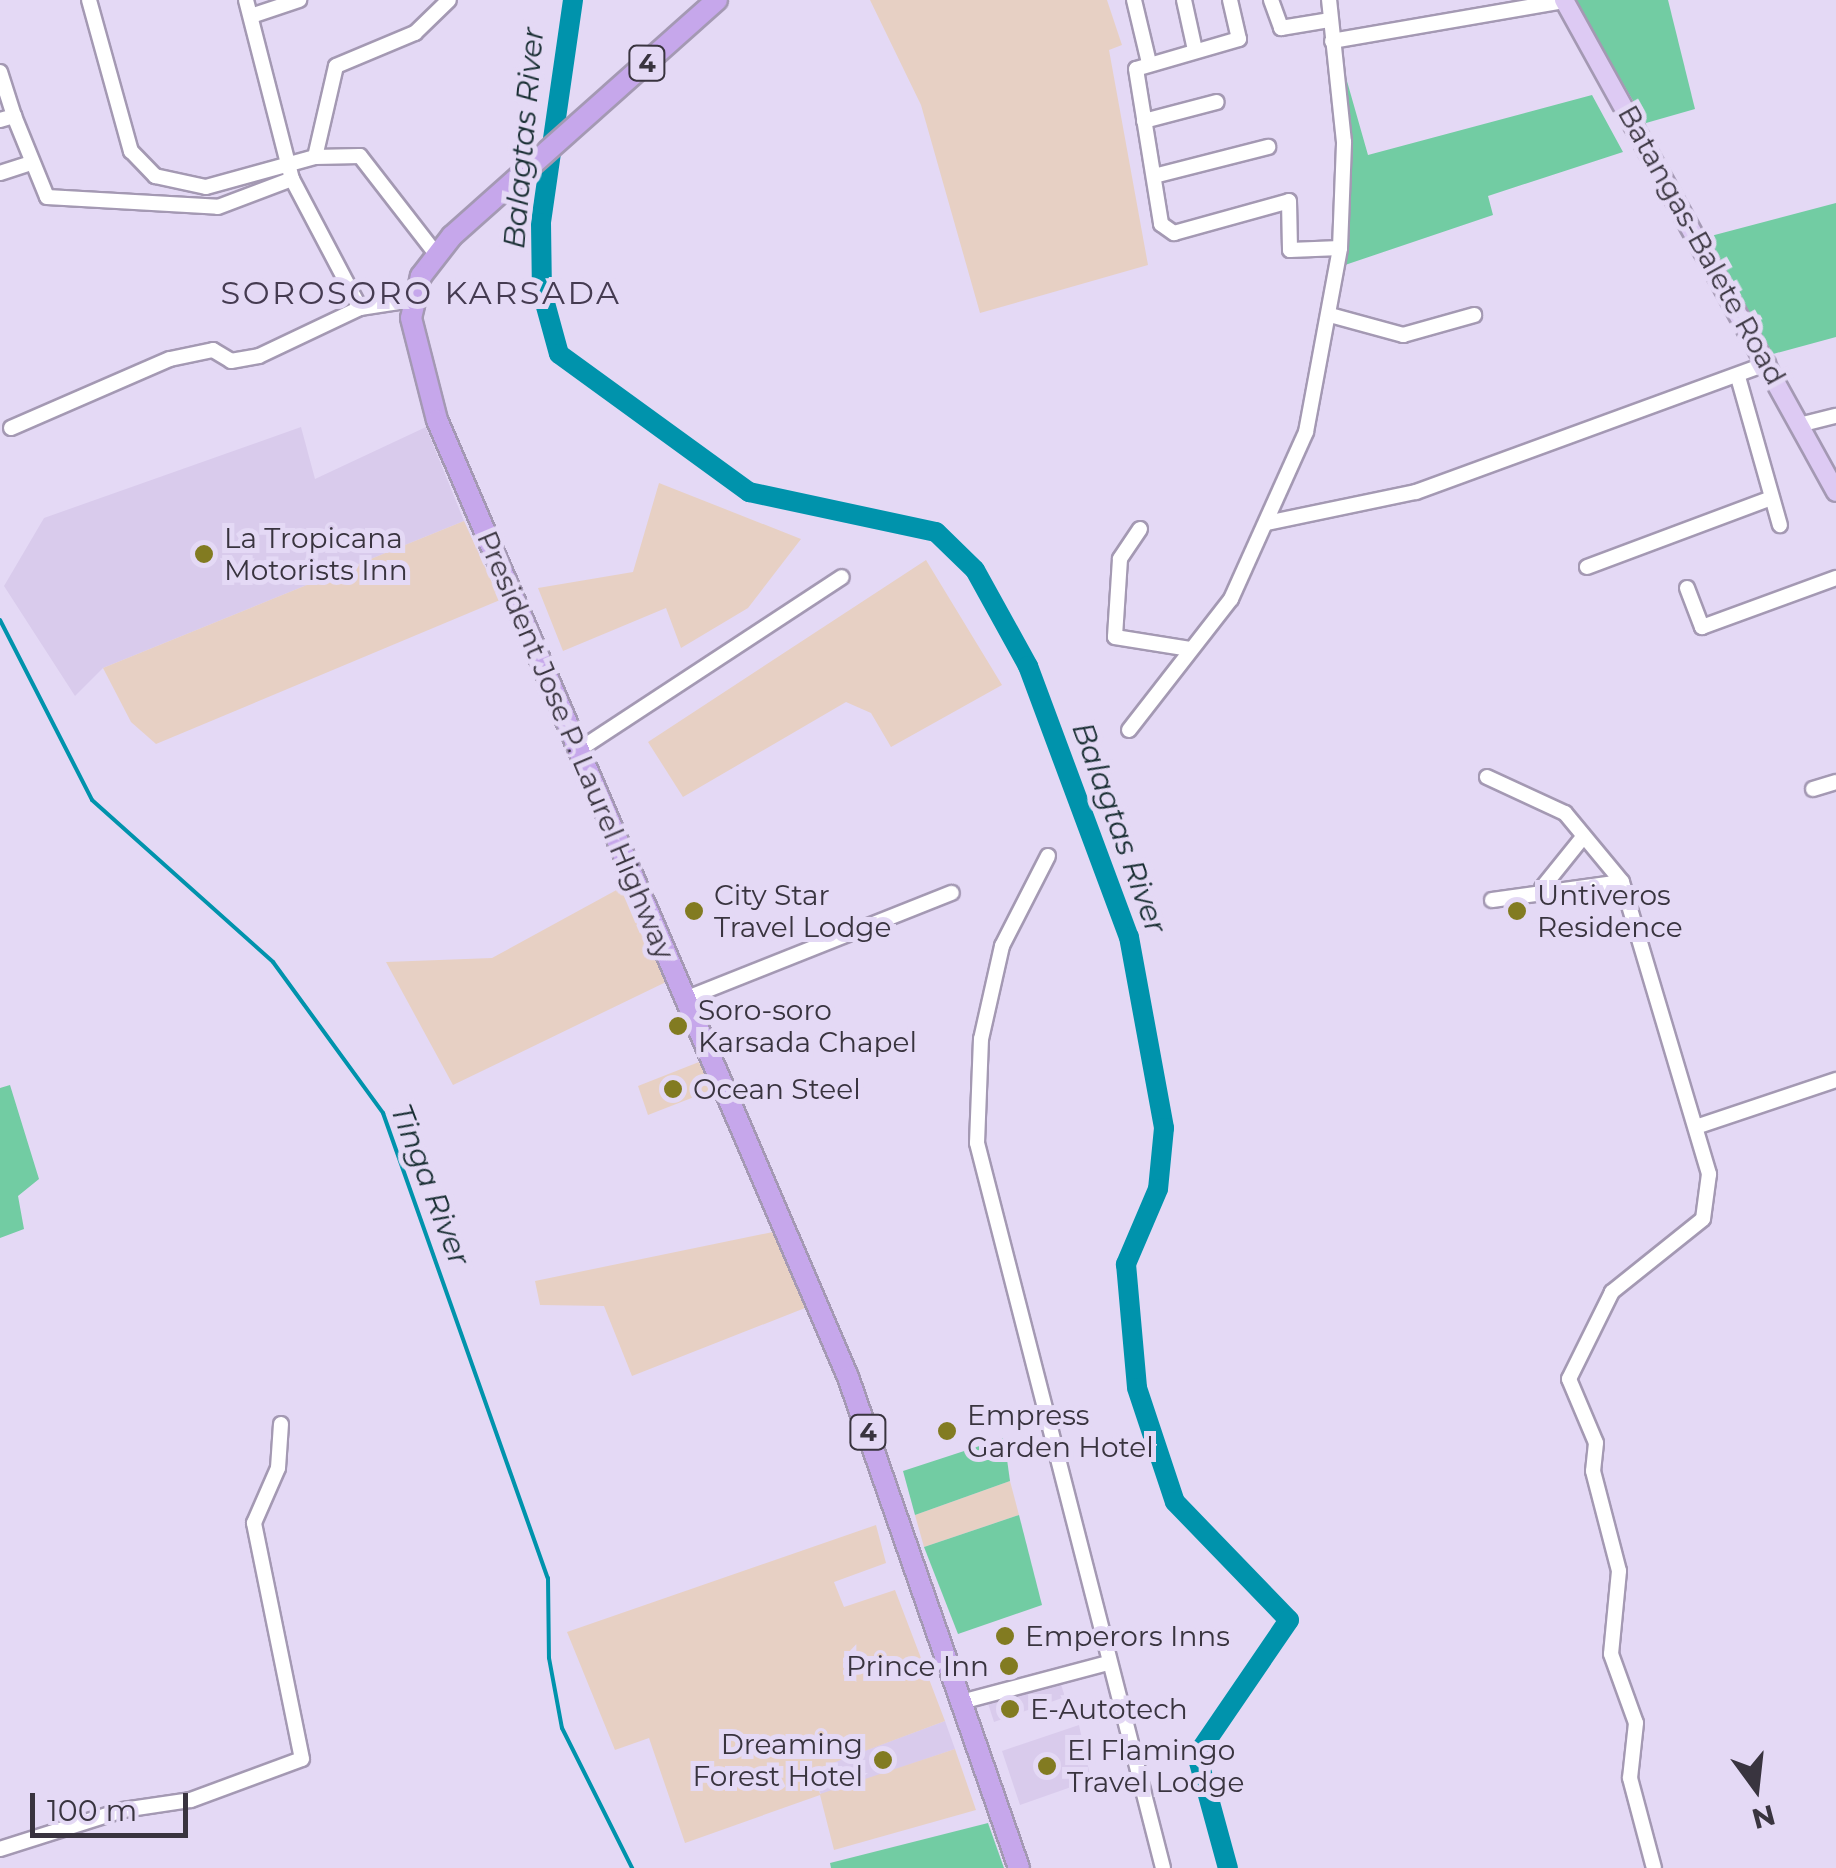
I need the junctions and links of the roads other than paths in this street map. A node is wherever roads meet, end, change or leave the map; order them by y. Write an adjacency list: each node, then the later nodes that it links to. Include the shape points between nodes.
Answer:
1 (89, 0): 24 (street, via 131,151 155,176 206,188)
2 (299, 0): 11 (street)
3 (449, 0): 21 (street, via 415,32 336,66)
4 (717, 0): 27 (highway, 4)
5 (1134, 0): 15 (street)
6 (1184, 0): 14 (street)
7 (1230, 0): 14 (street, via 1239,39)
8 (1272, 0): 12 (street, via 1281,28)
9 (1329, 0): 12 (street)
10 (1564, 1): 13 (street); 32 (main road, Batangas-Balete Road)
11 (250, 5): 24 (street)
12 (1330, 20): 13 (street)
13 (1332, 41): 26 (street, via 1344,142)
14 (1195, 50): 15 (street)
15 (1149, 64): 19 (street, via 1136,69)
16 (0, 72): 18 (street)
17 (1217, 102): 19 (street)
18 (7, 118): 22 (street)
19 (1144, 121): 25 (street)
20 (1268, 147): 25 (street)
21 (315, 157): 24 (street); 27 (street, via 345,152 377,169)
22 (31, 163): 23 (street); 24 (street, via 48,196 166,206 218,207)
23 (0, 172)
24 (290, 172): 29 (street)
25 (1154, 176): 26 (street, via 1166,232 1283,200 1291,206 1290,250)
26 (1340, 248): 30 (street)
27 (436, 254): 28 (highway, 4)
28 (413, 300): 29 (street); 48 (highway, President Jose P. Laurel Highway / 4, via 437,420)
29 (360, 308): 36 (street, via 259,356 230,361 213,350 170,359)
30 (1330, 315): 31 (street, via 1403,334); 39 (street, via 1306,432)
31 (1474, 315)
32 (1768, 363): 33 (street); 35 (main road, Batangas-Balete Road)
33 (1738, 377): 38 (street); 39 (street, via 1416,492)
34 (1836, 416): 35 (street)
35 (1800, 425): 37 (main road, Batangas-Balete Road)
36 (10, 428)
37 (1836, 492)
38 (1772, 498): 40 (street); 42 (street)
39 (1267, 523): 46 (street, via 1231,599)
40 (1780, 525)
41 (1140, 530): 46 (street, via 1120,558 1114,637)
42 (1586, 567)
43 (842, 577): 48 (street)
44 (1836, 578): 45 (street, via 1702,627)
45 (1686, 588)
46 (1190, 649): 47 (street)
47 (1129, 730)
48 (580, 749): 58 (highway, President Jose P. Laurel Highway / 4)
49 (1488, 778): 52 (street, via 1566,813)
50 (1836, 782): 51 (street)
51 (1813, 790)
52 (1583, 837): 54 (street); 55 (street)
53 (1048, 856): 62 (street, via 1002,946 982,1039 978,1144)
54 (1622, 882): 55 (street); 60 (street)
55 (1542, 888): 57 (street)
56 (952, 893): 58 (street)
57 (1492, 900)
58 (685, 999): 63 (highway, President Jose P. Laurel Highway / 4, via 841,1360)
59 (1836, 1080): 60 (street)
60 (1699, 1126): 67 (street, via 1710,1192 1703,1218 1612,1292 1570,1380 1596,1443 1593,1471 1619,1570 1610,1654 1636,1723 1630,1778)
61 (281, 1424): 64 (street, via 278,1468 254,1523 302,1759 255,1781)
62 (1108, 1663): 63 (street); 66 (street)
63 (961, 1702): 65 (highway, President Jose P. Laurel Highway / 4)
64 (0, 1849)
65 (1019, 1868)
66 (1163, 1868)
67 (1654, 1868)

